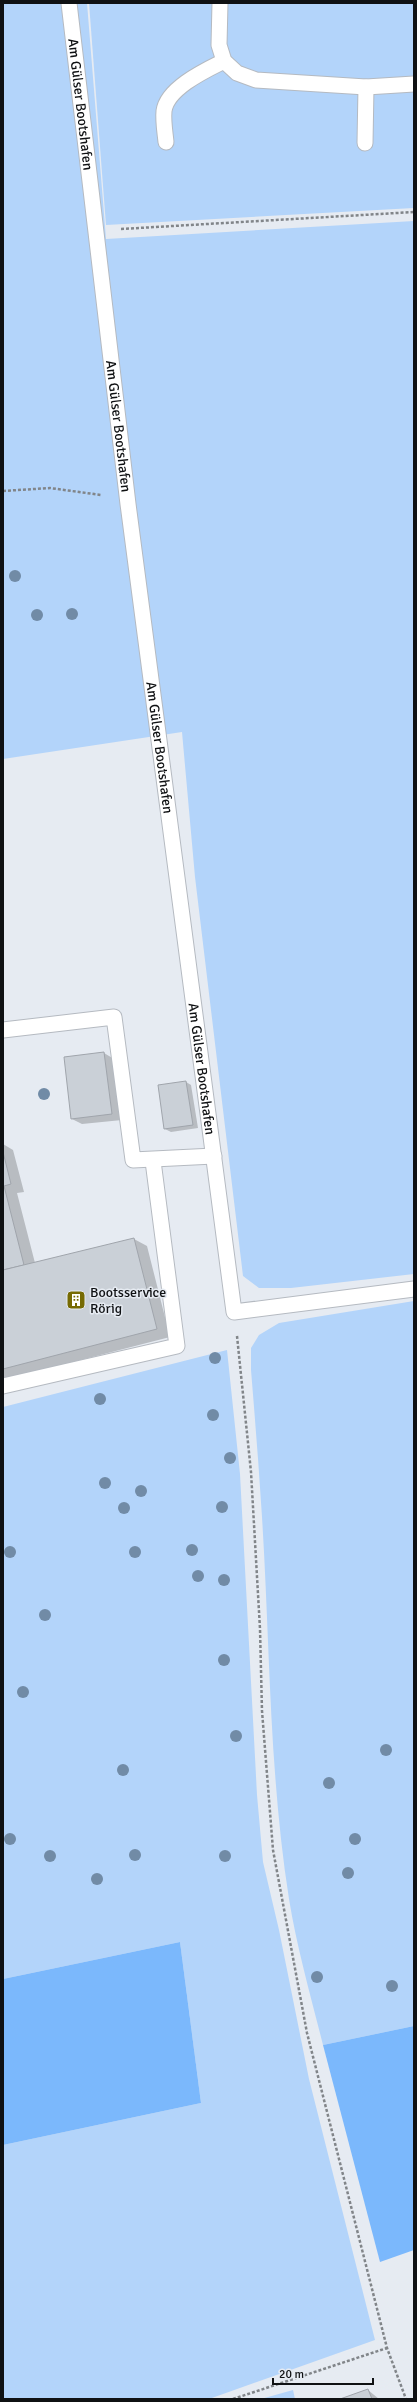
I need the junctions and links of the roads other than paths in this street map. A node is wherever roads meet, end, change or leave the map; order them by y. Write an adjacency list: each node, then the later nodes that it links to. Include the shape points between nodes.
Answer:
1 (69, 3): 9 (lane, Am Gülser Bootshafen, via 128,504)
2 (220, 3): 3 (lane, via 219,45)
3 (224, 61): 5 (lane, via 237,73 256,80); 6 (lane, via 193,76 172,96 164,110)
4 (414, 84): 5 (lane)
5 (366, 87): 7 (lane)
6 (166, 142)
7 (366, 143)
8 (3, 1030): 10 (lane, via 114,1017 133,1160)
9 (214, 1156): 10 (lane); 11 (lane, Am Gülser Bootshafen, via 234,1312)
10 (153, 1161): 12 (lane, via 177,1346)
11 (414, 1290)
12 (3, 1386)

